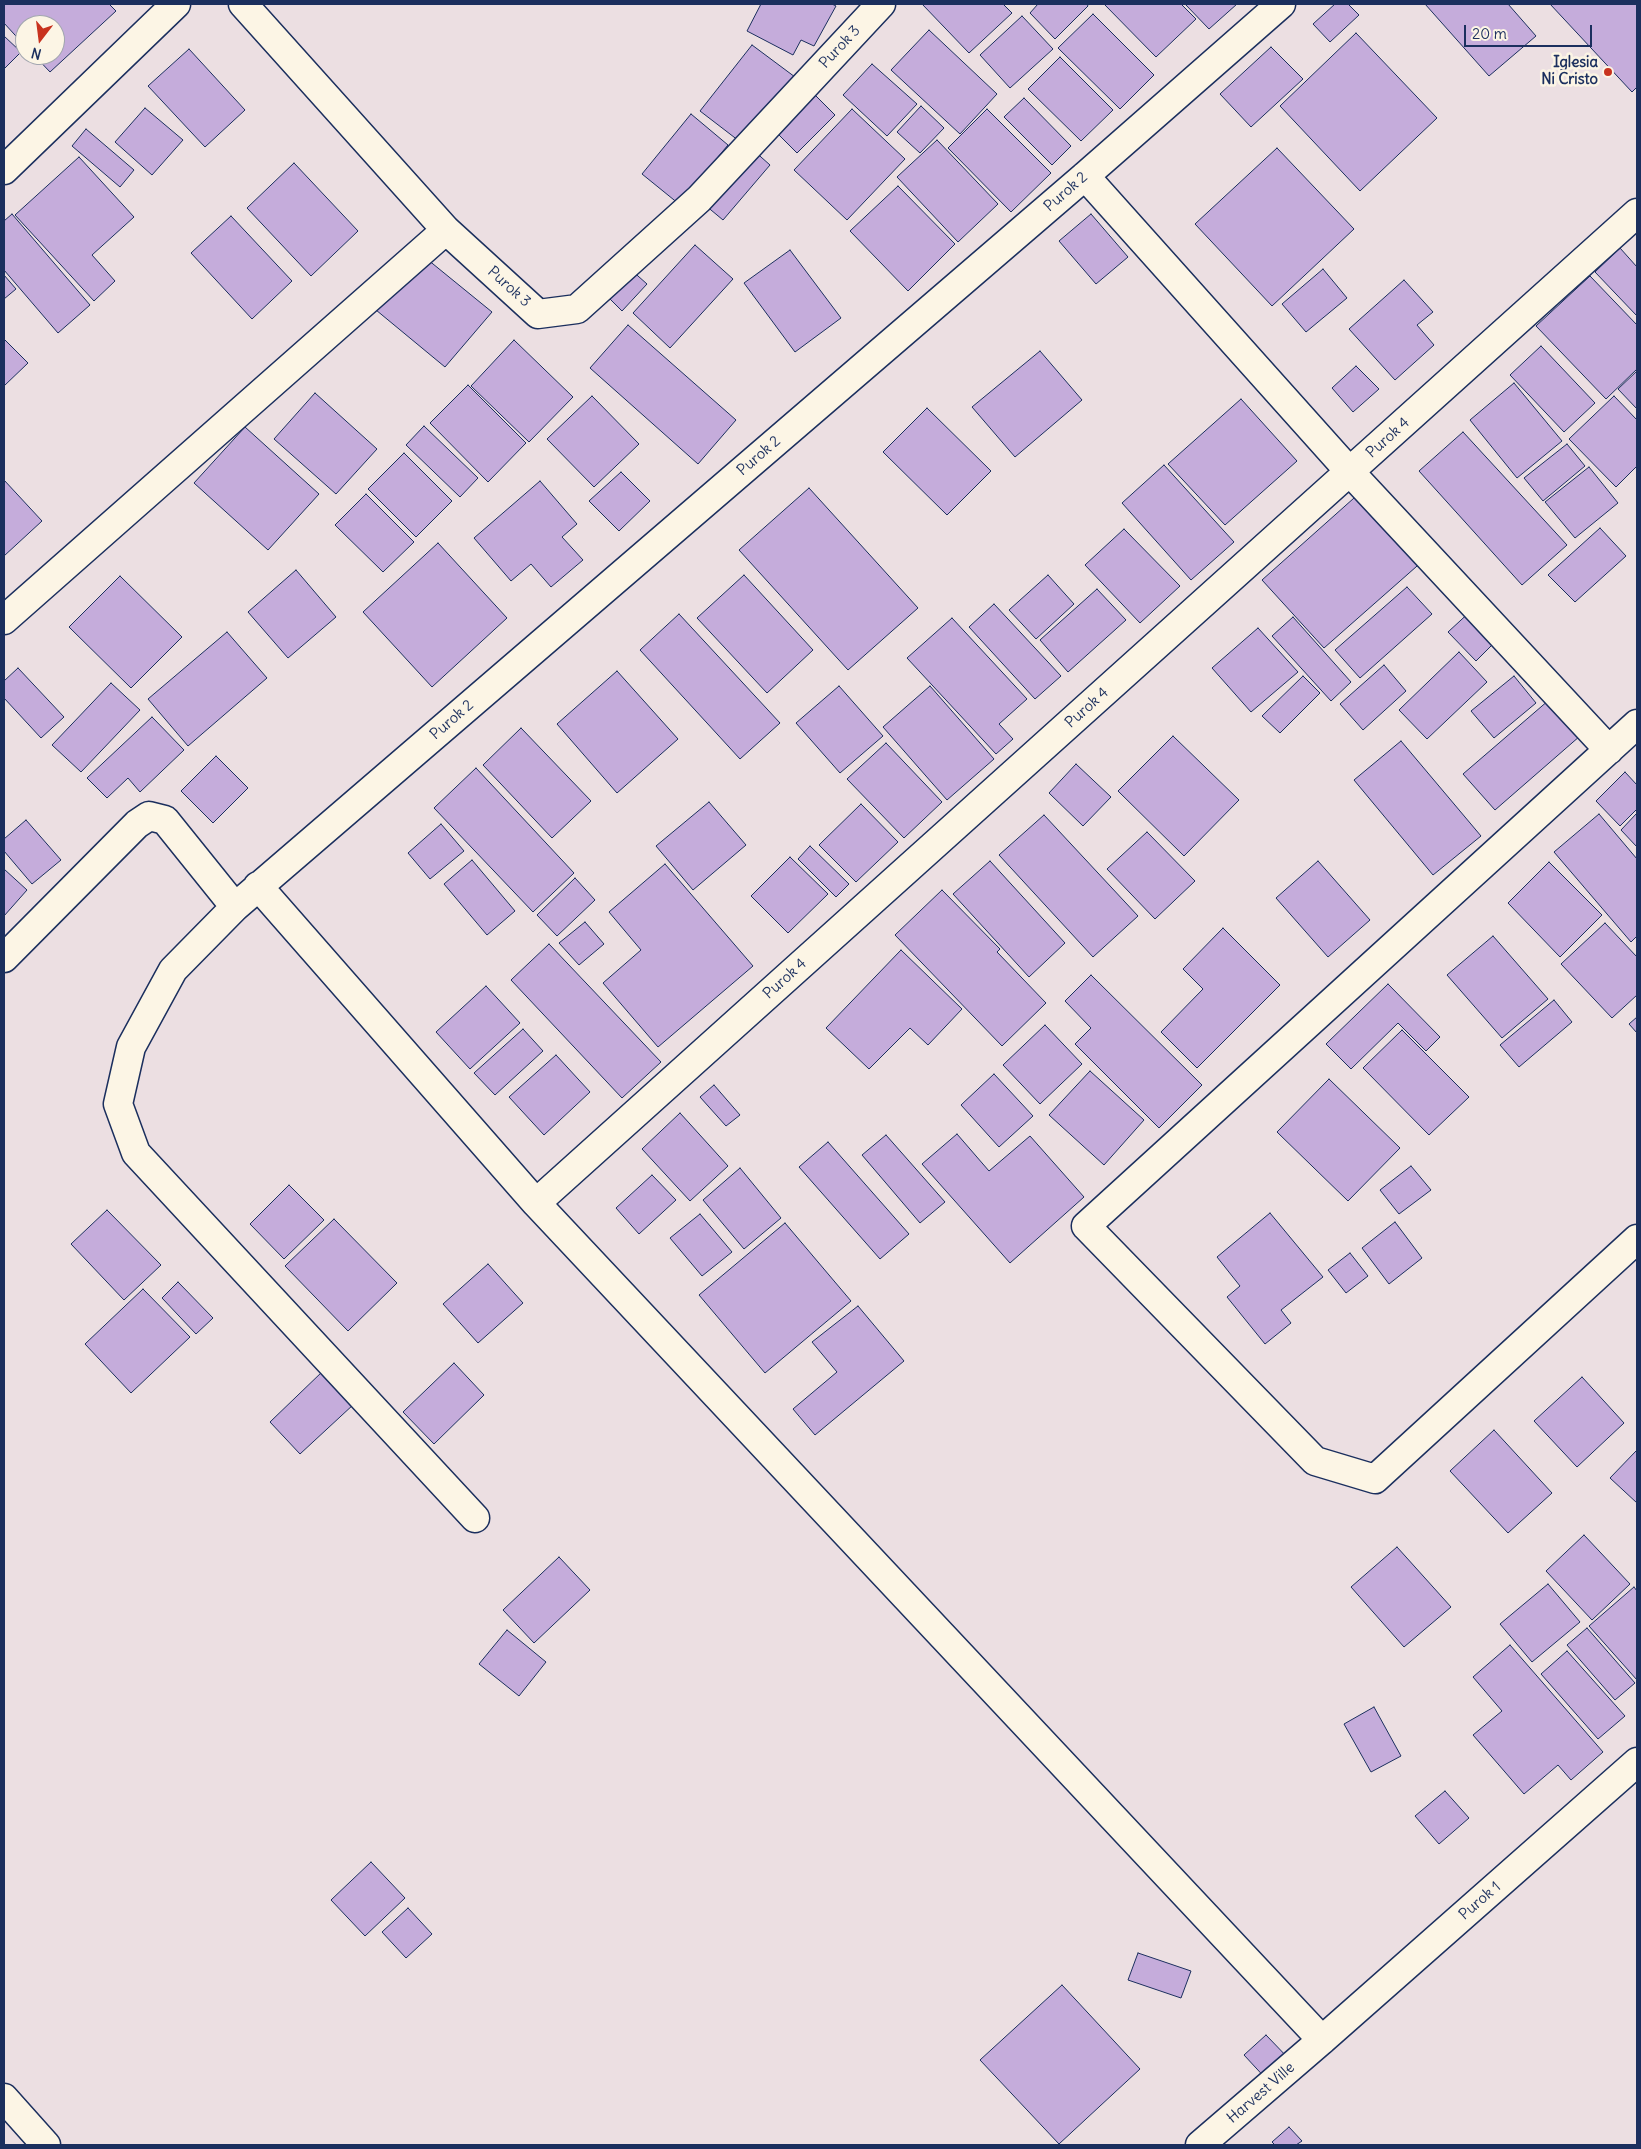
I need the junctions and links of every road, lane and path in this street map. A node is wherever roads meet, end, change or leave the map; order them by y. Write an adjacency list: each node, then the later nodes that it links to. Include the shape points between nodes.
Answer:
1 (176, 4): 5 (street)
2 (243, 4): 8 (street, Purok 3)
3 (881, 4): 8 (street, Purok 3, via 699,199 577,310 538,314)
4 (1281, 4): 6 (street, Purok 2)
5 (4, 170)
6 (1085, 176): 9 (street); 13 (street, Purok 2)
7 (1637, 213): 9 (street, Purok 4)
8 (446, 230): 10 (street)
9 (1350, 472): 12 (street); 16 (street, Purok 4)
10 (4, 620)
11 (1637, 724): 12 (street)
12 (1609, 750): 17 (street, via 1086,1226 1315,1461 1375,1479)
13 (258, 886): 14 (street, Purok 2); 16 (street)
14 (235, 907): 15 (street, via 165,820 149,816 137,824); 18 (street, Purok 2, via 172,970 130,1047 118,1104 136,1153)
15 (4, 958)
16 (536, 1203): 20 (street)
17 (1637, 1239)
18 (475, 1518)
19 (1637, 1762): 20 (street, Purok 1)
20 (1322, 2040): 23 (street, Harvest Ville)
21 (4, 2098): 22 (street)
22 (46, 2145)
23 (1200, 2145)

